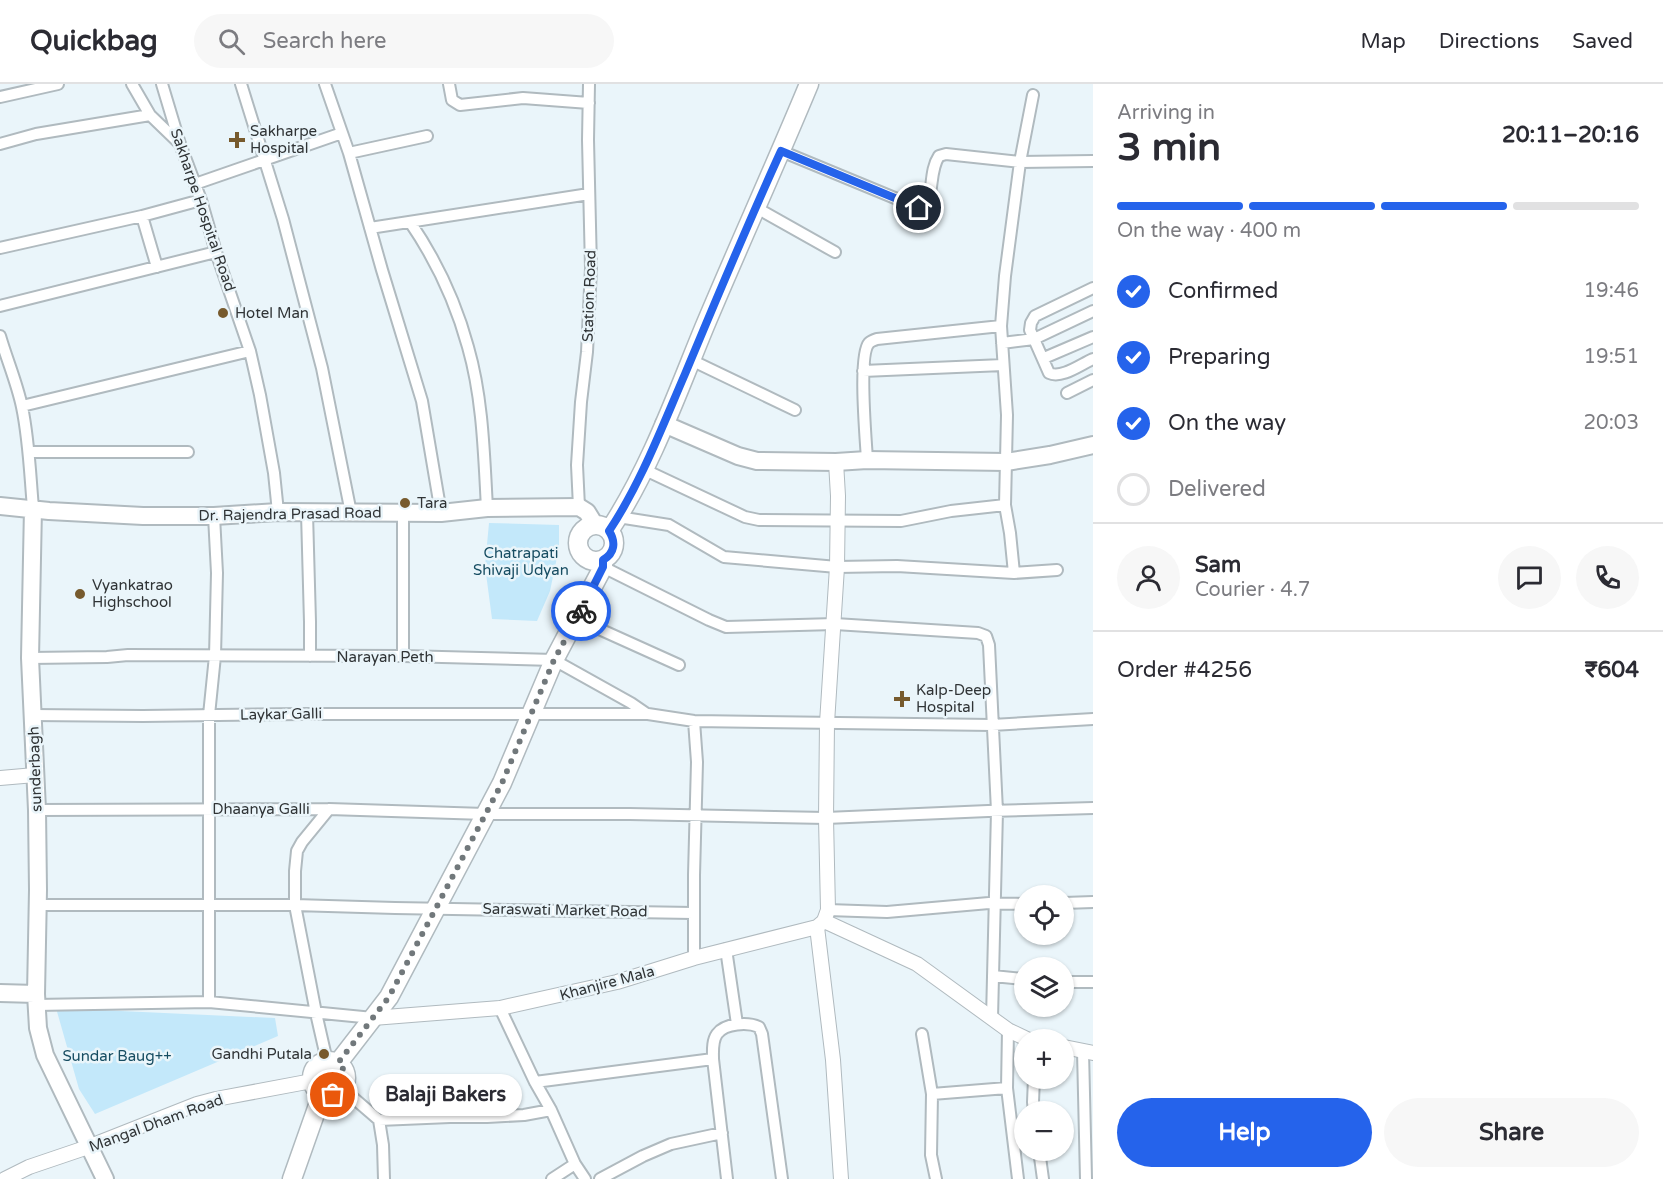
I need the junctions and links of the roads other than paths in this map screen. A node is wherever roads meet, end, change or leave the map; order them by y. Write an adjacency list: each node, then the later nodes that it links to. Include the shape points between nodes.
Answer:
1 (58, 84): 10 (street)
2 (132, 84): 12 (street)
3 (162, 84): 16 (street, Sakharpe Hospital Road)
4 (241, 84): 19 (street)
5 (325, 84): 13 (street)
6 (449, 84): 11 (street, via 452,100 460,105 523,98)
7 (590, 84): 11 (street, Station Road)
8 (809, 84): 17 (main road)
9 (1032, 95): 21 (street)
10 (0, 97)
11 (589, 103): 23 (street, Station Road)
12 (150, 115): 15 (street); 16 (street)
13 (342, 133): 18 (street); 19 (street)
14 (427, 136): 18 (street)
15 (0, 144)
16 (180, 144): 22 (street, Sakharpe Hospital Road)
17 (781, 151): 21 (street, via 919,208 926,207 929,200 939,156); 25 (main road)
18 (349, 153): 28 (street)
19 (266, 161): 22 (street); 67 (street, via 322,368)
20 (1093, 161): 21 (street)
21 (1020, 162): 36 (street)
22 (195, 184): 24 (street, Sakharpe Hospital Road)
23 (589, 194): 27 (street); 61 (street, Station Road, via 591,268 577,465)
24 (201, 200): 26 (street); 30 (street, Sakharpe Hospital Road)
25 (755, 207): 31 (street); 44 (main road)
26 (142, 216): 29 (street); 32 (street)
27 (410, 222): 28 (street); 63 (street, via 445,282 468,347 479,402)
28 (370, 228): 68 (street, via 422,401)
29 (0, 248)
30 (216, 252): 32 (street); 41 (street, Sakharpe Hospital Road)
31 (835, 252)
32 (156, 267): 34 (street)
33 (1093, 288): 39 (street, via 1035,316 1030,330)
34 (0, 306)
35 (1093, 311): 39 (street)
36 (1001, 326): 40 (street); 46 (street, via 877,339 869,344 864,355)
37 (0, 336): 49 (street)
38 (1093, 337): 42 (street)
39 (1034, 339): 40 (street); 42 (street)
40 (1002, 343): 45 (street)
41 (250, 351): 49 (street); 64 (street, Sakharpe Hospital Road)
42 (1044, 358): 43 (street, via 1049,373 1054,375)
43 (1093, 359)
44 (691, 360): 50 (street); 51 (main road)
45 (1003, 365): 46 (street); 57 (street)
46 (864, 371): 55 (street)
47 (1093, 380): 48 (street)
48 (1067, 393)
49 (22, 406): 53 (street)
50 (795, 410)
51 (664, 424): 56 (main road, via 757,461); 58 (main road)
52 (1093, 446): 57 (main road)
53 (29, 452): 54 (street); 62 (street)
54 (188, 452)
55 (867, 460): 56 (main road); 57 (main road)
56 (836, 462): 70 (street)
57 (1006, 462): 59 (street)
58 (643, 469): 70 (street, via 745,517); 71 (main road)
59 (1005, 505): 70 (street, via 901,521); 75 (street)
60 (0, 506): 62 (main road, Dr. Rajendra Prasad Road)
61 (579, 507): 63 (main road, Dr. Rajendra Prasad Road); 71 (main road)
62 (33, 508): 69 (main road, Dr. Rajendra Prasad Road, via 143,516); 81 (main road, sunderbagh)
63 (487, 508): 68 (main road, Dr. Rajendra Prasad Road)
64 (278, 512): 66 (main road, Dr. Rajendra Prasad Road); 69 (main road, Dr. Rajendra Prasad Road)
65 (403, 512): 67 (main road, Dr. Rajendra Prasad Road); 68 (main road, Dr. Rajendra Prasad Road); 80 (street)
66 (307, 513): 67 (main road, Dr. Rajendra Prasad Road); 79 (street)
67 (351, 513)
68 (441, 513)
69 (214, 516): 78 (street)
70 (838, 520): 73 (street)
71 (607, 524): 72 (main road, via 614,545); 72 (main road, via 590,526 579,537 580,552); 73 (street, via 669,525 724,557)
72 (602, 567): 76 (main road); 77 (street, via 726,627)
73 (837, 567): 75 (street, via 897,566); 77 (street)
74 (1057, 570): 75 (street)
75 (1014, 573)
76 (577, 619): 82 (main road); 83 (street)
77 (835, 624): 90 (street); 91 (street, via 986,636)
78 (215, 656): 79 (street, Narayan Peth); 81 (street, Narayan Peth); 86 (street)
79 (310, 656): 80 (street, Narayan Peth)
80 (403, 656): 82 (street, Narayan Peth)
81 (30, 658): 85 (main road, sunderbagh)
82 (554, 660): 84 (street); 87 (main road)
83 (678, 664)
84 (648, 714): 87 (street, Laykar Galli); 89 (street)
85 (32, 715): 86 (street, Laykar Galli); 92 (main road, sunderbagh)
86 (209, 715): 87 (street, Laykar Galli); 95 (street)
87 (530, 715): 99 (main road)
88 (1093, 719): 91 (street)
89 (694, 721): 90 (street); 100 (street)
90 (827, 723): 91 (street); 101 (street)
91 (993, 726): 98 (street)
92 (35, 775): 93 (street); 97 (main road, sunderbagh)
93 (0, 778)
94 (1093, 808): 98 (street, Dhaanya Galli)
95 (210, 809): 96 (street, Dhaanya Galli); 97 (street, Dhaanya Galli); 105 (street)
96 (329, 809): 99 (street, Dhaanya Galli); 108 (street, via 297,851)
97 (36, 810): 107 (main road, sunderbagh)
98 (997, 811): 101 (street, Dhaanya Galli); 103 (street)
99 (485, 814): 100 (street, Dhaanya Galli); 109 (main road)
100 (695, 815): 101 (street, Dhaanya Galli); 110 (street)
101 (826, 818): 111 (street)
102 (1093, 902): 104 (street)
103 (995, 903): 106 (street); 111 (street); 114 (street)
104 (1074, 903)
105 (209, 904): 107 (street, Saraswati Market Road); 108 (street, Saraswati Market Road); 120 (street)
106 (1014, 904)
107 (38, 905): 119 (main road, sunderbagh)
108 (295, 905): 109 (street, Saraswati Market Road); 122 (street)
109 (436, 908): 110 (street, Saraswati Market Road); 123 (main road, via 389,997)
110 (693, 912): 113 (street)
111 (823, 919): 112 (street, Khanjire Mala); 124 (street, via 917,964); 152 (street)
112 (726, 950): 113 (street, Khanjire Mala); 125 (street)
113 (694, 958): 121 (street, Khanjire Mala, via 617,982)
114 (993, 976): 115 (street); 124 (street)
115 (1014, 978)
116 (1074, 982): 117 (street)
117 (1093, 982)
118 (0, 993): 119 (main road)
119 (36, 999): 120 (street); 140 (main road, sunderbagh, via 45,1055)
120 (209, 1002): 122 (street)
121 (500, 1008): 123 (street, Khanjire Mala); 132 (street)
122 (316, 1013): 123 (street); 131 (street)
123 (373, 1018): 131 (main road)
124 (992, 1018): 126 (street)
125 (737, 1024): 130 (street, via 716,1035); 151 (street, via 753,1024 762,1034)
126 (1008, 1030): 127 (street); 134 (street)
127 (1014, 1033)
128 (922, 1034): 136 (street)
129 (1088, 1052): 156 (street)
130 (713, 1059): 132 (street); 139 (street)
131 (333, 1062): 133 (main road, via 322,1062 313,1070); 135 (main road, via 345,1072)
132 (535, 1082): 137 (street)
133 (317, 1088): 135 (main road, via 333,1095); 140 (street, Mangal Dham Road, via 216,1099); 145 (main road)
134 (1007, 1088): 136 (street); 154 (street)
135 (343, 1089): 138 (street)
136 (932, 1094): 153 (street, via 931,1155)
137 (551, 1110): 138 (street, via 524,1115); 142 (street)
138 (379, 1120): 146 (street)
139 (722, 1133): 149 (street, via 671,1144); 150 (street)
140 (88, 1147): 143 (street, Mangal Dham Road); 144 (main road, sunderbagh)
141 (1041, 1161): 155 (street)
142 (575, 1164): 147 (street); 148 (street)
143 (5, 1179)
144 (105, 1179)
145 (292, 1179)
146 (384, 1179)
147 (552, 1179)
148 (585, 1179)
149 (600, 1179)
150 (728, 1179)
151 (782, 1179)
152 (841, 1179)
153 (936, 1179)
154 (1018, 1179)
155 (1043, 1179)
156 (1086, 1179)

